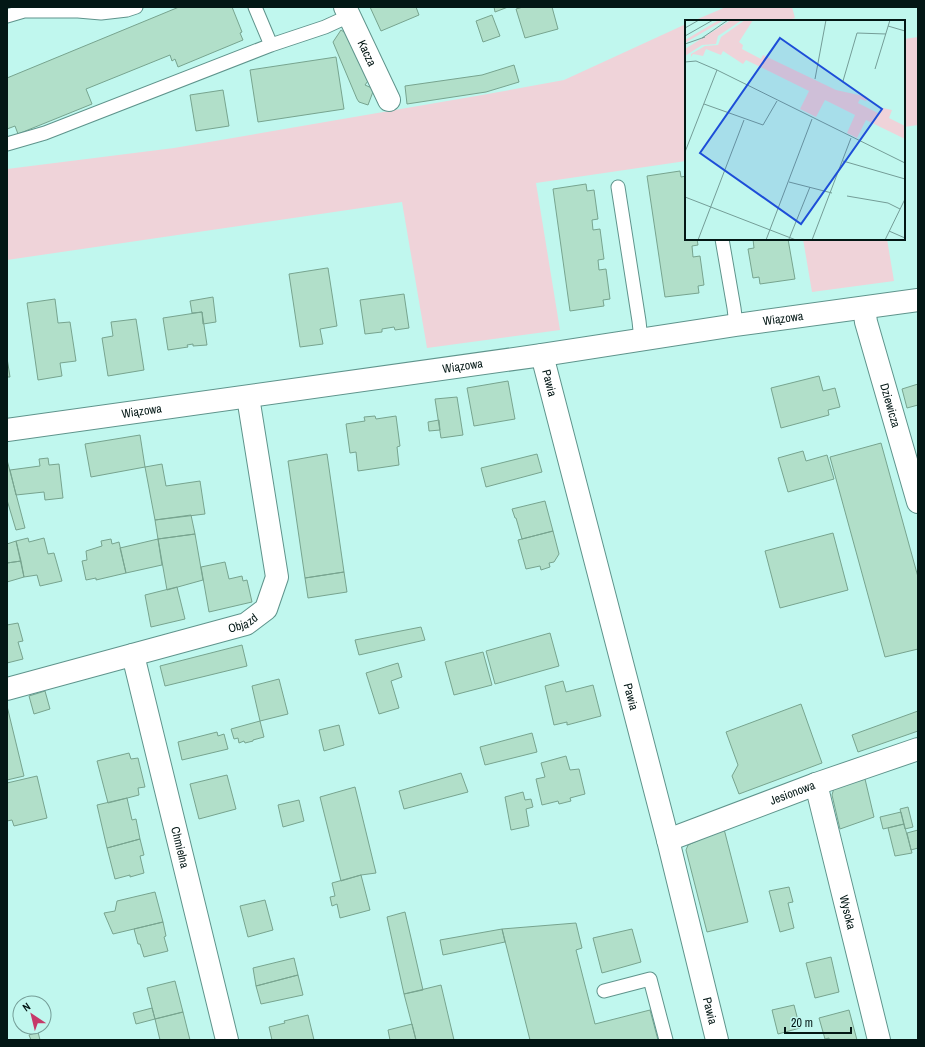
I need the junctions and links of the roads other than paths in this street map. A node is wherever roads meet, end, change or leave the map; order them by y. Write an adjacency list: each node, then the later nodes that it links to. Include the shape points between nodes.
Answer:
1 (136, 7): 4 (lane, via 101,13 24,11)
2 (254, 7): 5 (lane)
3 (347, 12): 5 (lane, via 325,27); 6 (street, Kacza)
4 (7, 16)
5 (271, 46): 7 (lane, via 45,133)
6 (389, 100)
7 (7, 144)
8 (618, 187): 13 (lane)
9 (722, 240): 12 (lane)
10 (918, 300): 11 (street, Wiązowa)
11 (864, 308): 12 (street, Wiązowa); 17 (street, Dziewicza, via 866,322)
12 (736, 325): 13 (street, Wiązowa)
13 (641, 340): 14 (street, Wiązowa)
14 (542, 355): 15 (street, Wiązowa); 23 (street, Pawia)
15 (248, 397): 16 (street, Wiązowa); 19 (street, Objazd, via 277,577 266,609 246,624)
16 (7, 430)
17 (914, 476): 18 (street, Dziewicza)
18 (918, 502)
19 (132, 655): 20 (street, Objazd); 25 (street, Chmielna)
20 (7, 689)
21 (918, 749): 22 (street, Jesionowa)
22 (816, 784): 23 (street, Jesionowa); 28 (street, Wysoka)
23 (668, 840): 27 (street, Pawia)
24 (604, 991): 26 (lane, via 650,979)
25 (227, 1040)
26 (666, 1040)
27 (717, 1040)
28 (878, 1040)

